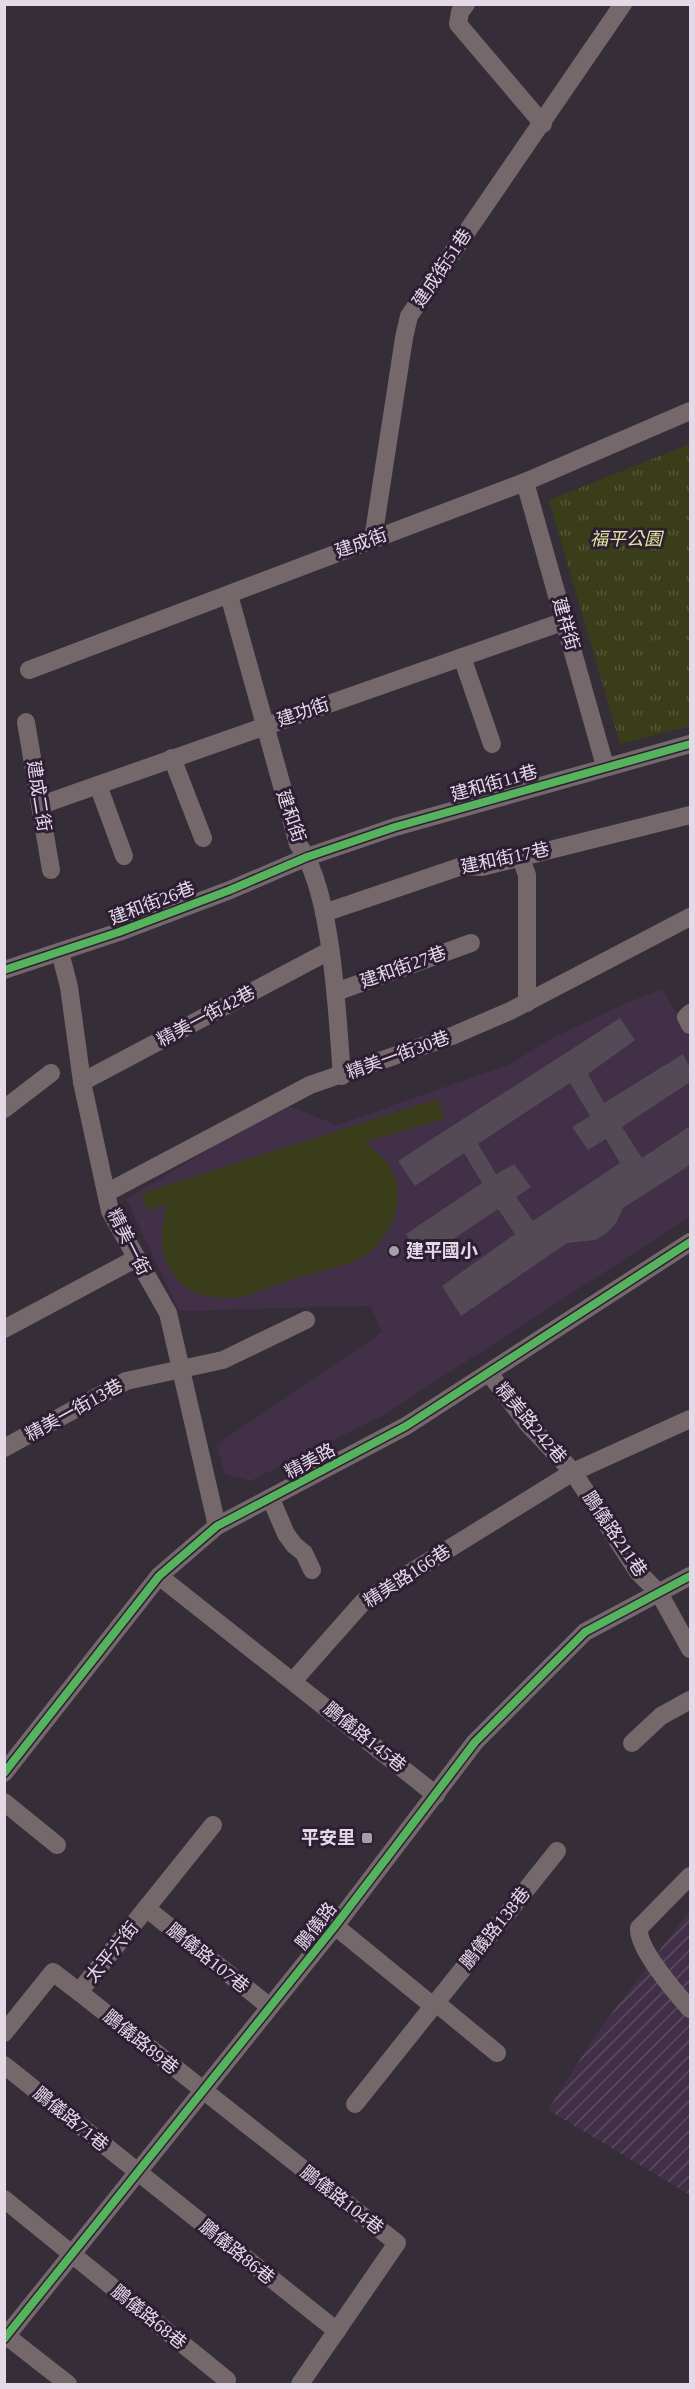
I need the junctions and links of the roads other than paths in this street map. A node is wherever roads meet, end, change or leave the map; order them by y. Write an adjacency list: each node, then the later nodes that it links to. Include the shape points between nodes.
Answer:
1 (466, 4): 3 (street, via 458,24)
2 (623, 4): 3 (street, 建成街51巷)
3 (543, 124): 6 (street, 建成街51巷, via 409,316)
4 (690, 411): 5 (street, 建成街)
5 (525, 482): 6 (street, 建成街); 8 (street, 建祥街)
6 (373, 539): 7 (street, 建成街)
7 (229, 595): 10 (street, 建成街); 12 (street, 建和街)
8 (565, 621): 9 (street, 建功街); 16 (street, 建祥街)
9 (462, 657): 12 (street, 建功街); 13 (street)
10 (29, 670)
11 (26, 722): 18 (street, 建成二街)
12 (263, 726): 15 (street, 建功街); 23 (street, 建和街, via 298,844)
13 (492, 744)
14 (690, 744): 16 (street, 建和街11巷)
15 (172, 758): 17 (street, 建功街); 20 (street)
16 (605, 766): 23 (street, 建和街11巷)
17 (98, 785): 18 (street, 建功街); 21 (street)
18 (40, 805): 24 (street, 建成二街)
19 (690, 815): 22 (street, 建和街17巷)
20 (203, 838)
21 (124, 856)
22 (520, 856): 25 (street, 建和街17巷, via 482,867 462,867); 32 (street, via 527,875)
23 (307, 857): 25 (street, 建和街); 29 (street, 建和街26巷)
24 (51, 870)
25 (324, 913): 28 (street, 建和街)
26 (690, 917): 32 (street, 精美一街30巷)
27 (471, 943): 31 (street, 建和街27巷)
28 (330, 951): 31 (street, 建和街); 37 (street, 精美一街42巷)
29 (60, 952): 30 (street, 建和街26巷); 37 (street, 精美一街, via 69,987)
30 (4, 970)
31 (336, 992): 36 (street, 建和街)
32 (526, 1003): 36 (street, 精美一街30巷, via 452,1036)
33 (690, 1013): 34 (street, via 686,1017)
34 (690, 1025)
35 (51, 1073): 38 (street)
36 (342, 1076): 39 (street, 精美一街30巷, via 310,1085)
37 (82, 1082): 39 (street, 精美一街)
38 (4, 1109)
39 (106, 1194): 41 (street, 精美一街, via 110,1211)
40 (690, 1242): 45 (street, 精美路)
41 (135, 1258): 43 (street); 44 (street, 精美一街, via 168,1314)
42 (306, 1320): 44 (street, 精美一街13巷, via 223,1360)
43 (4, 1329)
44 (180, 1368): 47 (street, 精美一街13巷, via 126,1381); 50 (street, 精美一街)
45 (489, 1373): 48 (street, 精美路242巷, via 527,1423); 49 (street, 精美路, via 406,1426)
46 (690, 1419): 48 (street, 精美路166巷)
47 (4, 1448)
48 (573, 1472): 54 (street, 鵬儀路211巷, via 638,1572); 56 (street, 精美路166巷, via 363,1602)
49 (271, 1499): 50 (street, 精美路); 51 (street, 精美路, via 286,1534 304,1553)
50 (217, 1526): 52 (street, 精美路)
51 (312, 1570)
52 (159, 1576): 56 (street); 59 (street, 精美路)
53 (690, 1576): 54 (street, 鵬儀路)
54 (659, 1593): 55 (street, 鵬儀路211巷); 60 (street, 鵬儀路, via 585,1632 475,1742)
55 (690, 1649)
56 (293, 1681): 60 (street, 鵬儀路145巷)
57 (690, 1700): 58 (street, via 661,1716)
58 (632, 1743)
59 (4, 1773)
60 (436, 1796): 67 (street, 鵬儀路)
61 (4, 1802): 63 (street)
62 (213, 1825): 66 (street, 太平六街)
63 (57, 1845)
64 (557, 1851): 69 (street, 鵬儀路138巷)
65 (690, 1876): 71 (street, via 639,1928 647,1952)
66 (146, 1908): 68 (street, 太平六街); 70 (street, 鵬儀路107巷)
67 (335, 1926): 69 (street); 70 (street, 鵬儀路)
68 (79, 1992): 72 (street, 太平六街, via 53,1972); 75 (street, 鵬儀路89巷)
69 (433, 2006): 73 (street, via 441,2007); 76 (street, 鵬儀路138巷)
70 (270, 2007): 75 (street, 鵬儀路)
71 (690, 2009)
72 (4, 2033)
73 (497, 2053)
74 (4, 2066): 77 (street, 鵬儀路71巷)
75 (203, 2091): 77 (street, 鵬儀路); 80 (street, 鵬儀路104巷, via 398,2243)
76 (355, 2104)
77 (138, 2172): 79 (street, 鵬儀路); 80 (street, 鵬儀路86巷)
78 (4, 2199): 79 (street, 鵬儀路68巷)
79 (72, 2254): 81 (street, 鵬儀路); 82 (street, 鵬儀路68巷)
80 (337, 2331): 84 (street)
81 (5, 2336): 83 (street)
82 (226, 2380)
83 (68, 2385)
84 (300, 2385)

